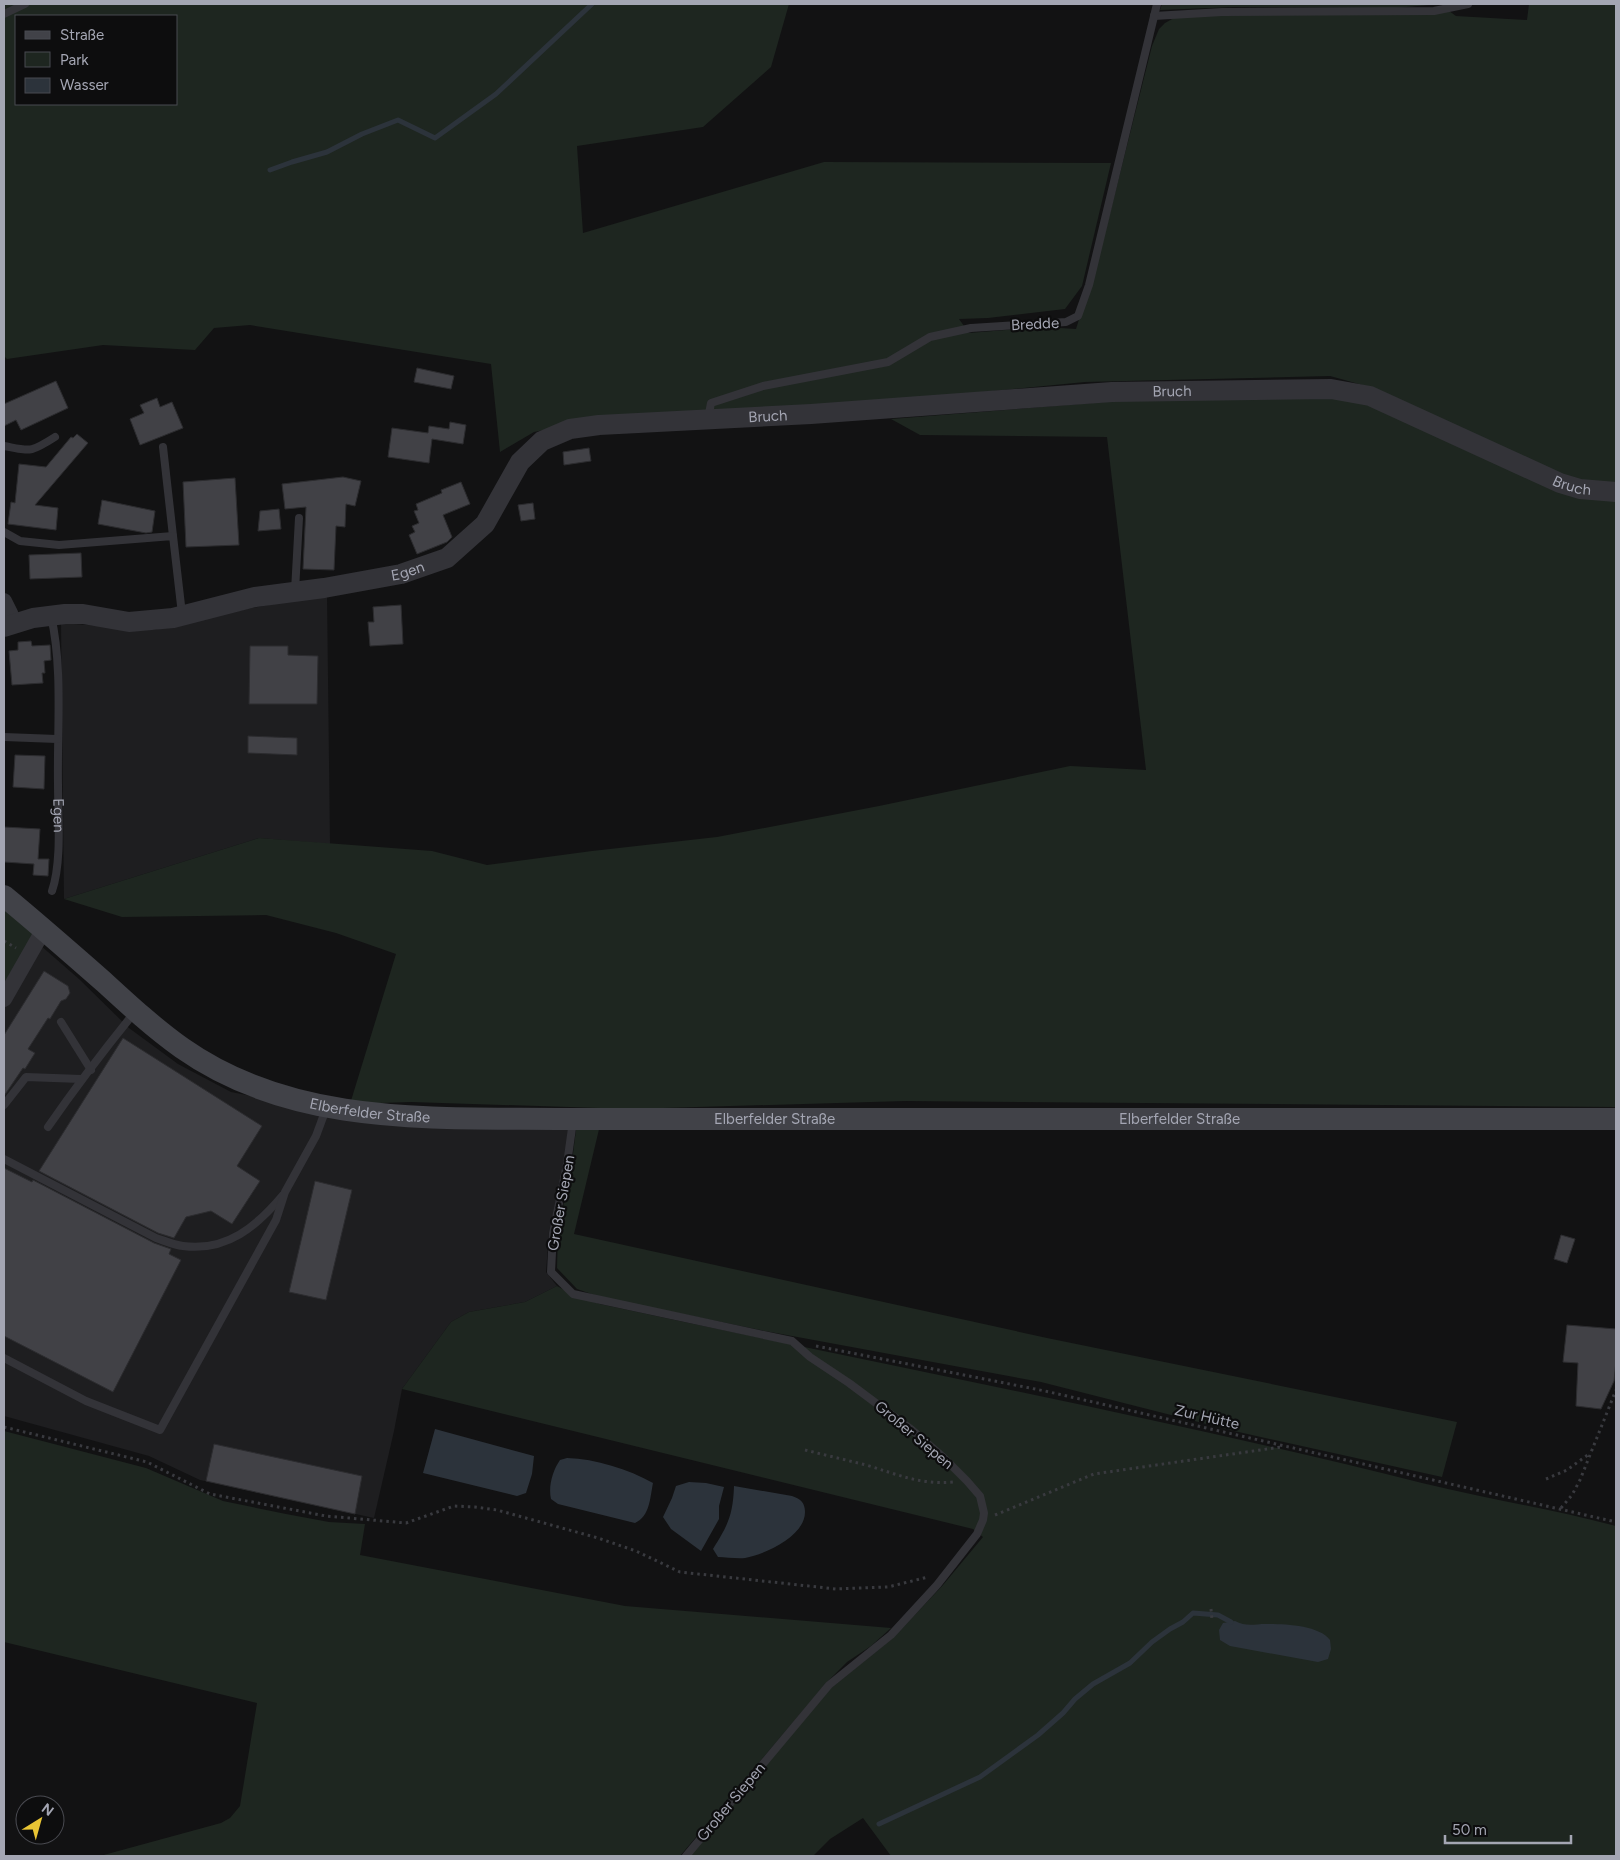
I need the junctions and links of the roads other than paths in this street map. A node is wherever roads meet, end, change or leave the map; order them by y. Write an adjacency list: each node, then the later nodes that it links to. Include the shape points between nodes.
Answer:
1 (25, 4): 4 (lane)
2 (1157, 4): 5 (lane, Bredde)
3 (1468, 4): 5 (lane, via 1434,11 1222,12)
4 (4, 14)
5 (1154, 16): 6 (lane, Bredde, via 1089,285 1078,316 1066,322 971,328 930,337 888,362 763,386 711,403)
6 (708, 420): 10 (street, Bruch, via 1112,392 1331,389 1370,396 1560,483 1580,489); 14 (street, Egen, via 570,429 542,441 520,462 485,524 447,558 401,574)
7 (55, 437): 8 (lane, via 27,451)
8 (4, 446)
9 (163, 447): 13 (lane)
10 (1616, 492)
11 (299, 518): 14 (lane)
12 (4, 532): 13 (lane, via 20,541 60,545)
13 (173, 536): 17 (lane)
14 (295, 592): 17 (street, Egen, via 255,597)
15 (4, 602): 18 (street, Egen, via 10,613)
16 (51, 616): 17 (street, Egen, via 83,614 129,622); 18 (street, Egen); 20 (lane, Egen, via 58,658)
17 (182, 616)
18 (9, 625)
19 (4, 737): 20 (lane)
20 (58, 740): 21 (lane, Egen, via 58,846)
21 (52, 891)
22 (4, 896): 23 (main road, Elberfelder Straße)
23 (44, 929): 24 (street); 25 (main road, Elberfelder Straße)
24 (4, 999)
25 (136, 1010): 27 (lane); 30 (main road, Elberfelder Straße, via 183,1049 230,1077 273,1094)
26 (61, 1022): 27 (lane)
27 (91, 1070): 28 (lane)
28 (81, 1079): 29 (lane, via 26,1077); 33 (lane)
29 (4, 1105)
30 (326, 1107): 31 (main road, Elberfelder Straße, via 400,1117); 35 (lane, via 316,1136)
31 (573, 1119): 32 (main road, Elberfelder Straße); 37 (lane, Großer Siepen, via 568,1164 553,1233 551,1272 573,1294 792,1341 912,1430 967,1481 980,1496 984,1513 976,1534 947,1573 892,1635 829,1685)
32 (1616, 1119)
33 (48, 1127)
34 (4, 1159): 35 (lane, via 156,1238 182,1246 206,1246 228,1241 267,1215)
35 (285, 1192): 36 (lane, via 276,1220 160,1430 86,1401)
36 (4, 1358)
37 (686, 1856)

